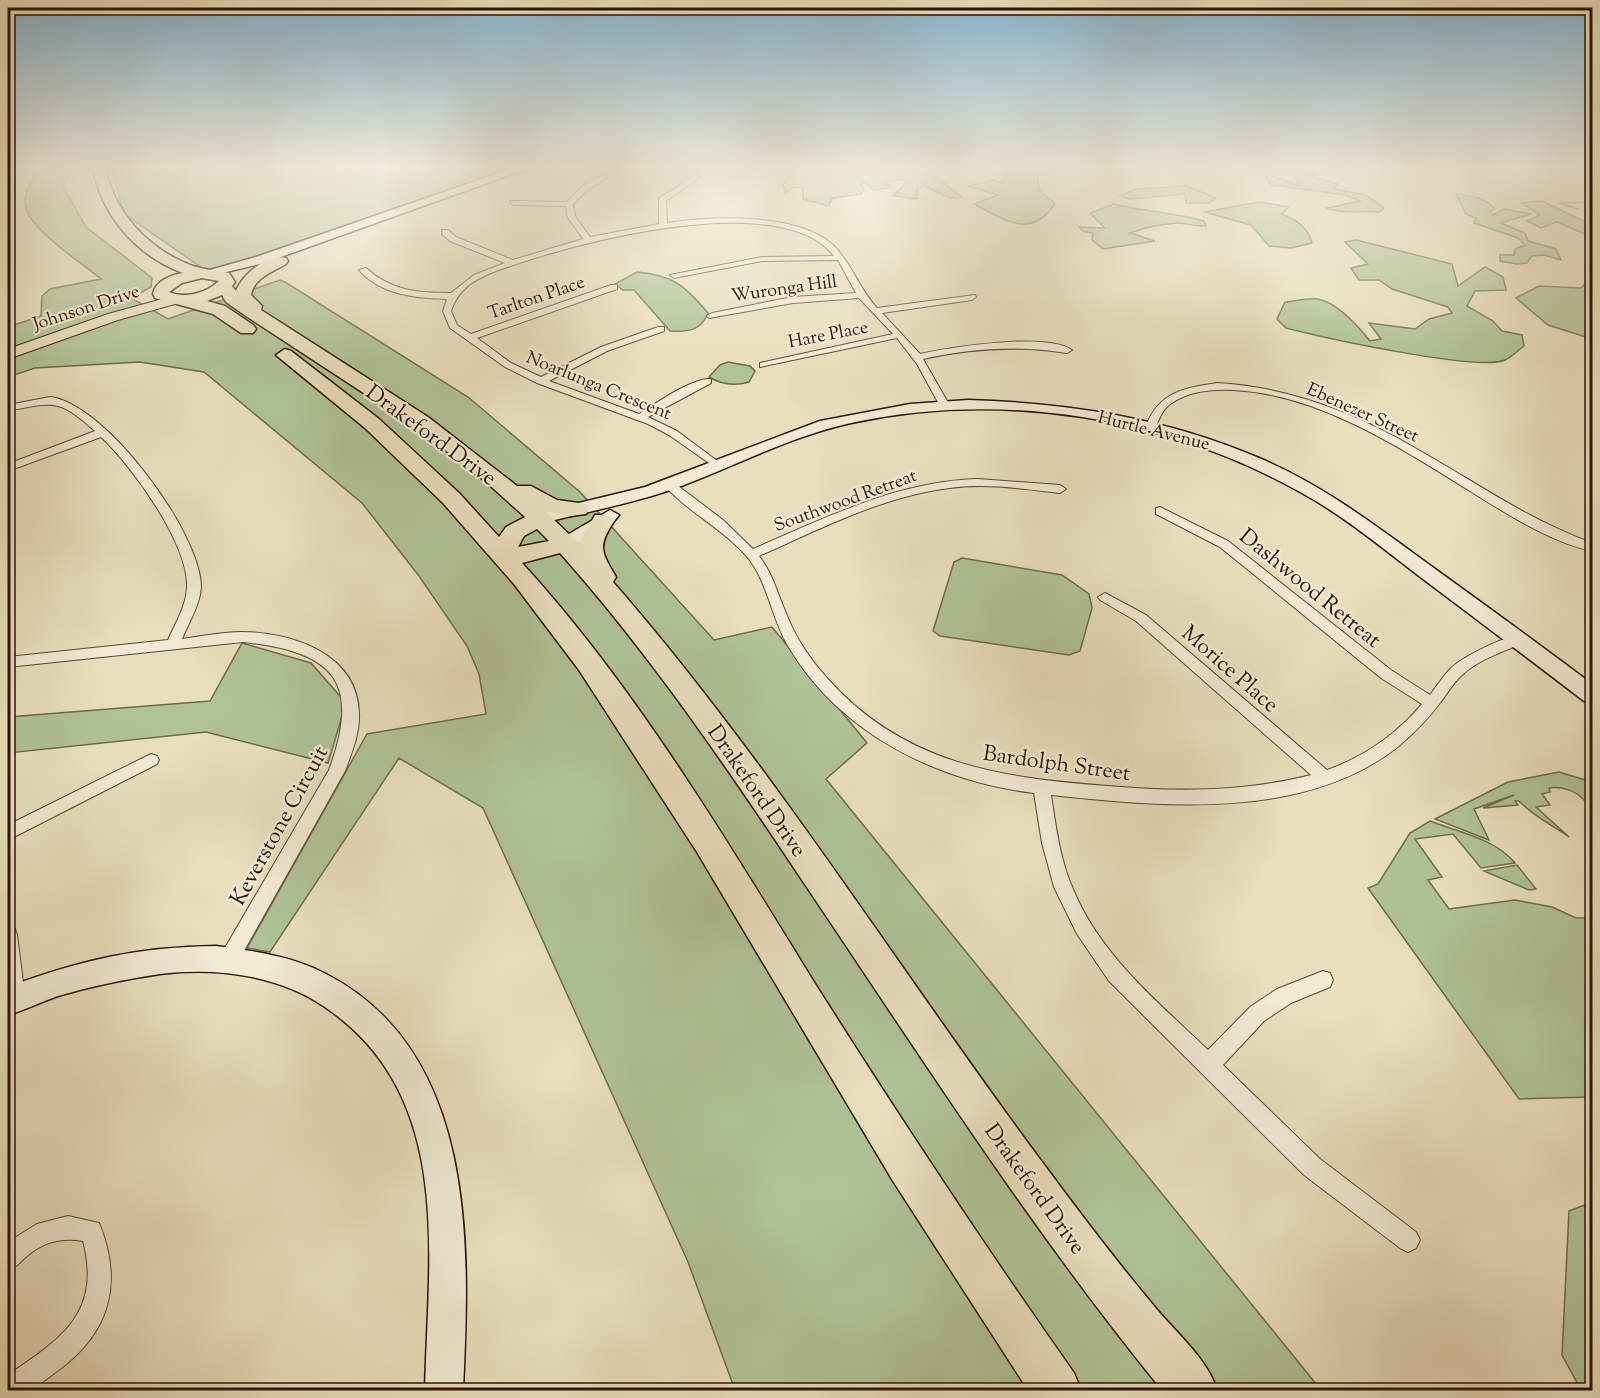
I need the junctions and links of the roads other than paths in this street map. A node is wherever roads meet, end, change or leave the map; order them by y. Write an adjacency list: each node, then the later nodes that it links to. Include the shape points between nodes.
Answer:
1 (134, 231): 14 (highway, via 177,265)
2 (343, 231): 14 (street, via 260,260)
3 (364, 231): 11 (street)
4 (582, 231): 8 (street)
5 (632, 231): 8 (street)
6 (801, 231): 10 (street, via 822,239)
7 (445, 232): 12 (street, via 453,239)
8 (587, 239): 12 (street)
9 (119, 241): 16 (highway, via 162,272)
10 (841, 258): 15 (street, via 762,259); 19 (street)
11 (280, 261): 17 (street); 24 (highway, via 244,286 243,296 254,306)
12 (513, 263): 20 (street, via 477,277)
13 (363, 270): 20 (street, via 371,279 404,293)
14 (203, 274): 16 (highway, via 185,276); 17 (highway, Drakeford Drive, via 224,276)
15 (674, 275)
16 (165, 285): 22 (highway, via 161,294); 29 (main road, Johnson Drive, via 122,306)
17 (224, 285): 22 (highway, via 210,294); 24 (highway, Drakeford Drive, via 232,298)
18 (614, 287): 28 (street, Tarlton Place)
19 (862, 295): 23 (street); 25 (street, Wuronga Hill, via 793,300)
20 (452, 296): 28 (street, Noarlunga Crescent, via 447,311 449,319)
21 (972, 297): 23 (street)
22 (180, 299): 31 (main road, Johnson Drive, via 113,317); 52 (highway, Drakeford Drive, via 219,310 325,384 392,439)
23 (876, 311): 27 (street)
24 (252, 312): 42 (highway, Drakeford Drive, via 432,429)
25 (712, 316)
26 (661, 329): 34 (street, via 604,349)
27 (899, 335): 32 (street); 33 (street, Hare Place)
28 (469, 338): 34 (street, Noarlunga Crescent, via 508,365)
29 (8, 347)
30 (1067, 350): 32 (street, via 1002,343)
31 (8, 354)
32 (918, 357): 36 (street)
33 (763, 365)
34 (541, 381): 38 (street, Noarlunga Crescent)
35 (707, 381): 38 (street)
36 (945, 406): 39 (street, Hurtle Avenue, via 1038,408); 41 (street, Hurtle Avenue, via 889,412 815,427)
37 (8, 408): 40 (street, via 35,402 65,404)
38 (641, 417): 41 (street, Noarlunga Crescent, via 673,433)
39 (1150, 426): 51 (street, Ebenezer Street, via 1165,403 1189,391 1233,387 1284,396 1380,433 1523,517); 56 (street, Hurtle Avenue, via 1230,451 1309,489)
40 (101, 433): 43 (street); 57 (street, via 135,466 191,562 194,589)
41 (716, 465): 44 (street, Hurtle Avenue)
42 (483, 467): 46 (highway, via 505,476 537,502); 48 (highway, Drakeford Drive)
43 (8, 468)
44 (661, 487): 46 (street, Hurtle Avenue); 49 (street, Hurtle Avenue); 53 (street, Bardolph Street)
45 (1060, 489): 53 (street, Southwood Retreat, via 986,483 925,488)
46 (578, 509): 48 (street, Hurtle Avenue)
47 (1160, 511): 60 (street, Dashwood Retreat, via 1224,544 1386,674)
48 (539, 518): 50 (highway, Drakeford Drive); 52 (highway, via 520,527)
49 (603, 520): 50 (street, Hurtle Avenue); 55 (highway, via 590,544 591,560 622,598)
50 (564, 545): 52 (highway, via 524,555); 55 (highway, Drakeford Drive)
51 (1593, 547)
52 (503, 553): 74 (highway, Drakeford Drive, via 584,655 667,777 960,1250)
53 (752, 554): 63 (street, Bardolph Street, via 767,578 792,642 828,690 845,705 875,728 926,757 973,774)
54 (1105, 597): 62 (street, Morice Place, via 1141,618)
55 (625, 614): 75 (highway, Drakeford Drive, via 729,748 1036,1191)
56 (1518, 640): 59 (street, Hurtle Avenue); 60 (street, Bardolph Street, via 1460,669)
57 (173, 644): 58 (street, Keverstone Circuit); 66 (street, Keverstone Circuit, via 243,637 303,647 331,664 352,699 348,745 337,771)
58 (8, 662)
59 (1593, 694)
60 (1432, 703): 62 (street, Bardolph Street, via 1408,730 1380,752)
61 (151, 760): 64 (street)
62 (1325, 778): 63 (street, Bardolph Street, via 1256,794 1204,798)
63 (1042, 788): 69 (street, via 1051,853 1061,887 1078,921 1116,974)
64 (8, 833)
65 (8, 935): 68 (street)
66 (229, 959): 68 (street, via 181,958 128,964); 73 (street, via 292,973 346,1000 382,1034 411,1077 434,1139 441,1175)
67 (1323, 980): 69 (street, via 1284,996 1257,1014)
68 (11, 1000)
69 (1208, 1065): 70 (street, via 1312,1167)
70 (1408, 1240)
71 (8, 1259): 72 (street, via 31,1238 45,1232 75,1226 91,1231 98,1246 101,1293 85,1330)
72 (8, 1390)
73 (444, 1390)
74 (1057, 1390)
75 (1193, 1390)

